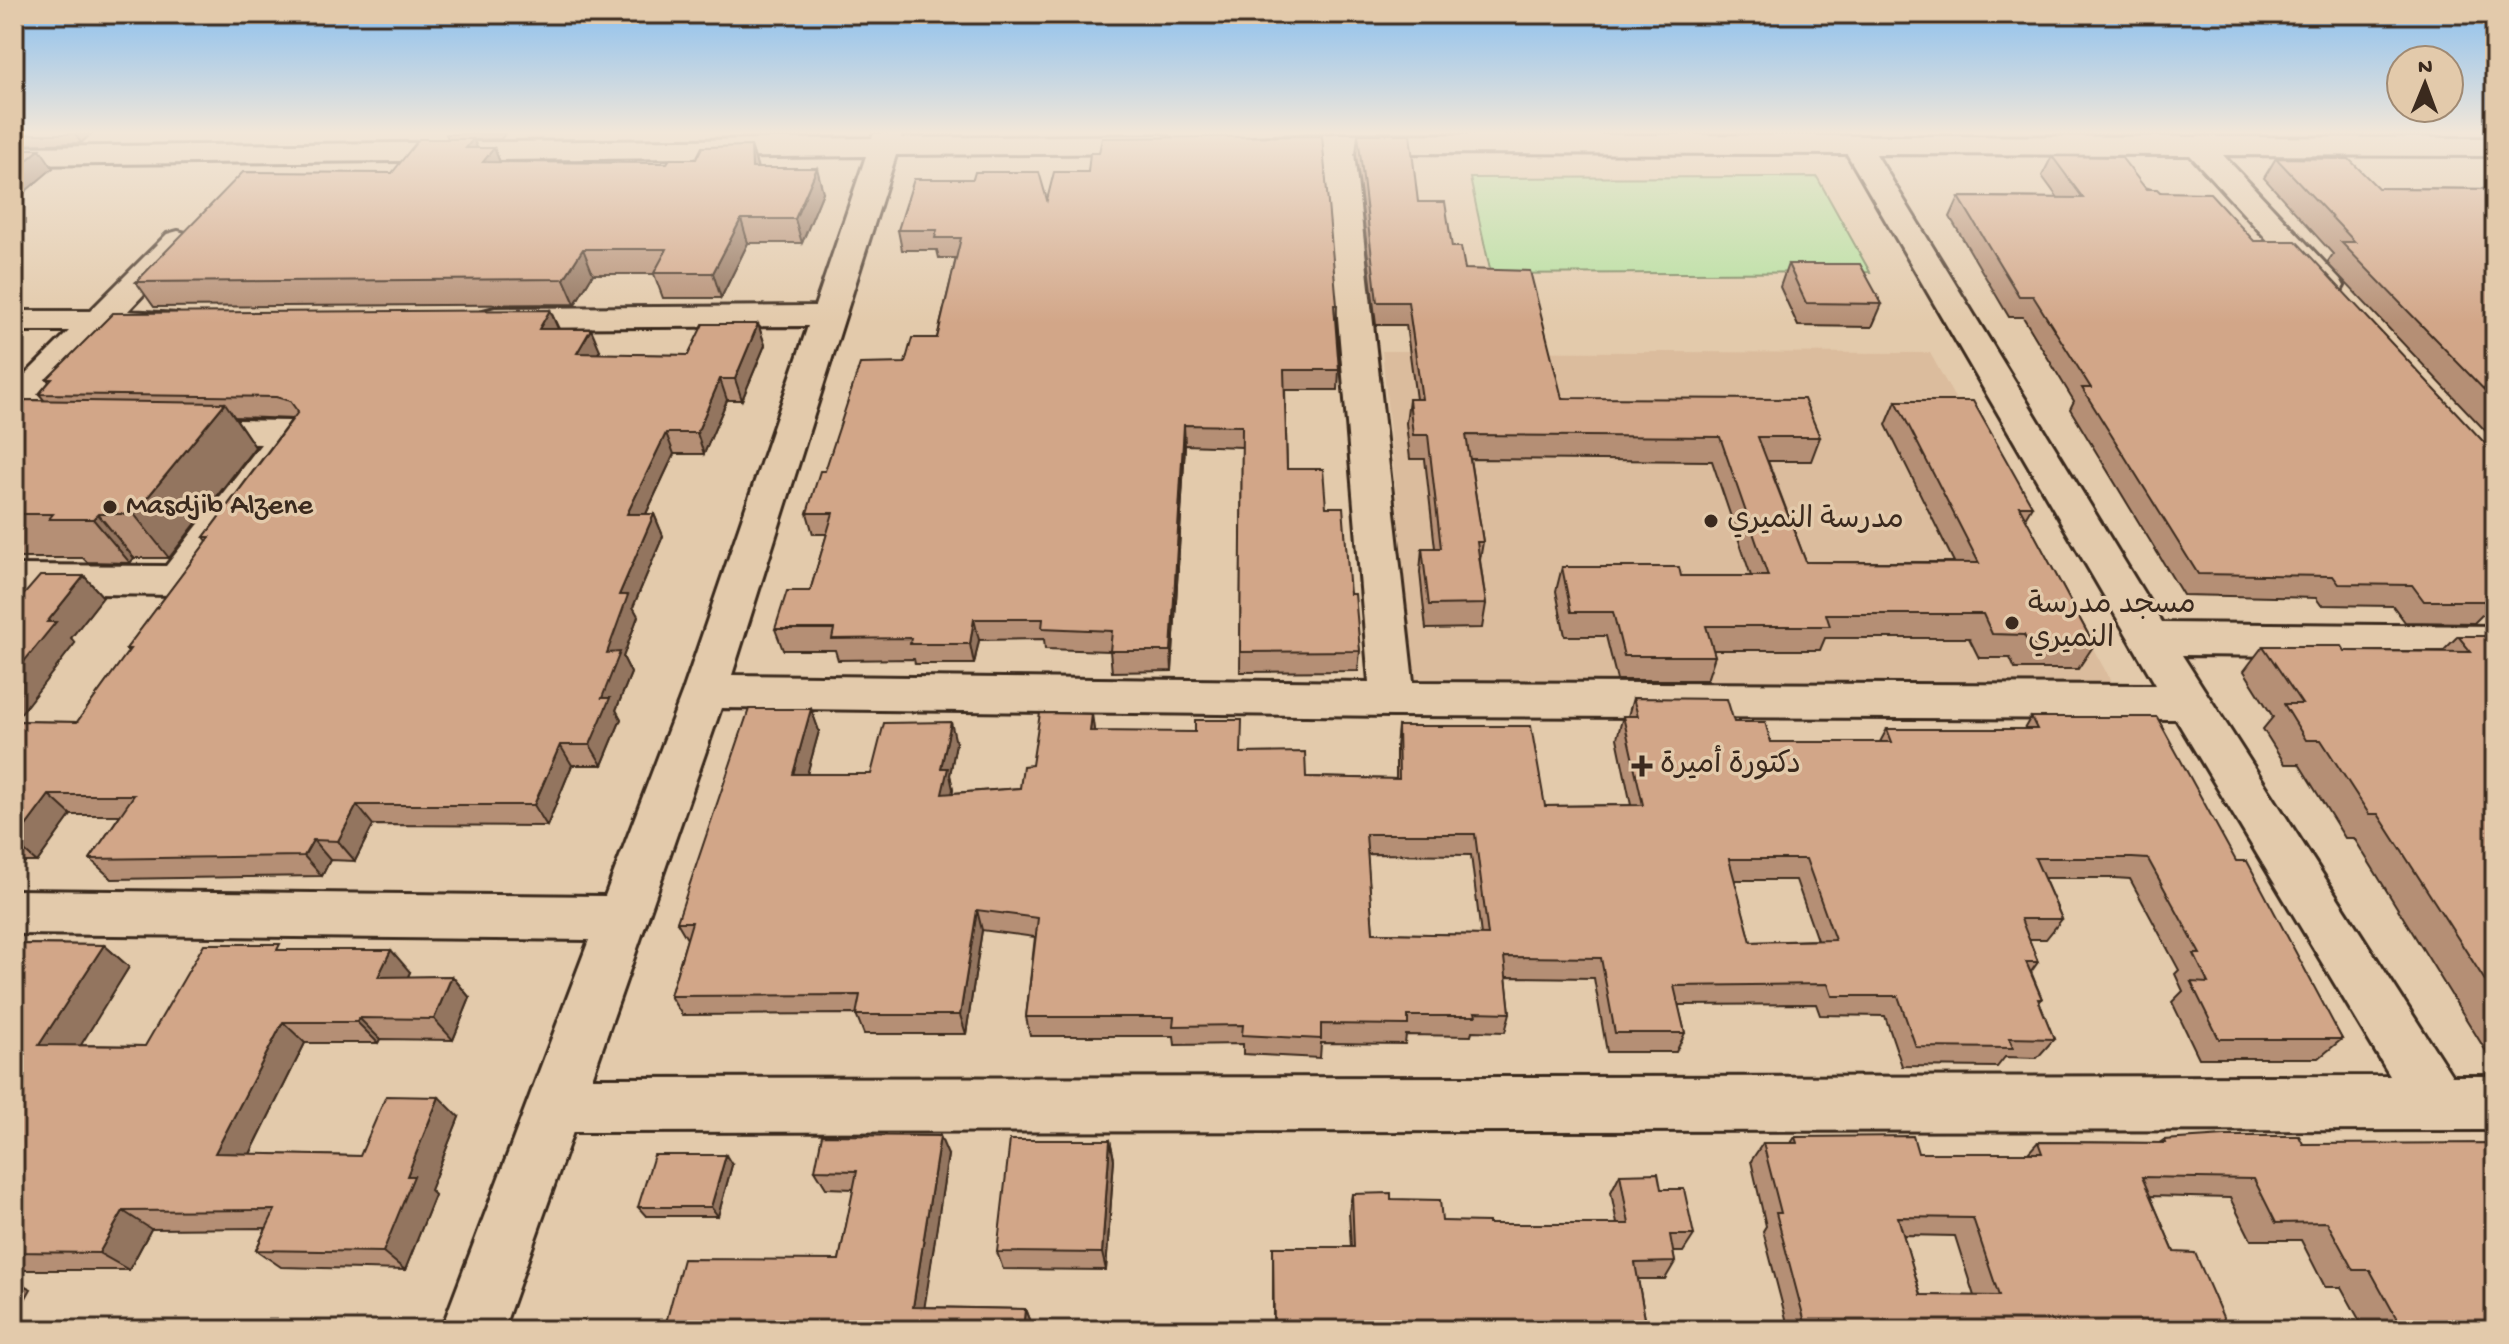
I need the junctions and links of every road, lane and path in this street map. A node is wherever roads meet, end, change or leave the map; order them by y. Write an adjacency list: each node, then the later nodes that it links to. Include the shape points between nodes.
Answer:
1 (868, 197): 7 (street)
2 (1343, 197): 18 (street)
3 (1887, 197): 15 (street)
4 (2245, 197): 6 (street)
5 (198, 221): 10 (street)
6 (2347, 307)
7 (829, 316): 8 (street); 17 (street)
8 (465, 318)
9 (14, 321): 10 (street)
10 (100, 321): 11 (street); 12 (street)
11 (195, 321)
12 (14, 407)
13 (141, 430): 14 (street, via 289,433 177,581)
14 (14, 579)
15 (2150, 639): 16 (street); 19 (street)
16 (2495, 642)
17 (705, 691): 18 (street); 21 (street)
18 (1393, 699): 19 (street)
19 (2188, 702): 22 (street)
20 (14, 912): 21 (street)
21 (623, 918): 24 (street)
22 (2437, 1103): 23 (street); 24 (street)
23 (2495, 1103)
24 (556, 1105): 25 (street)
25 (472, 1330)

